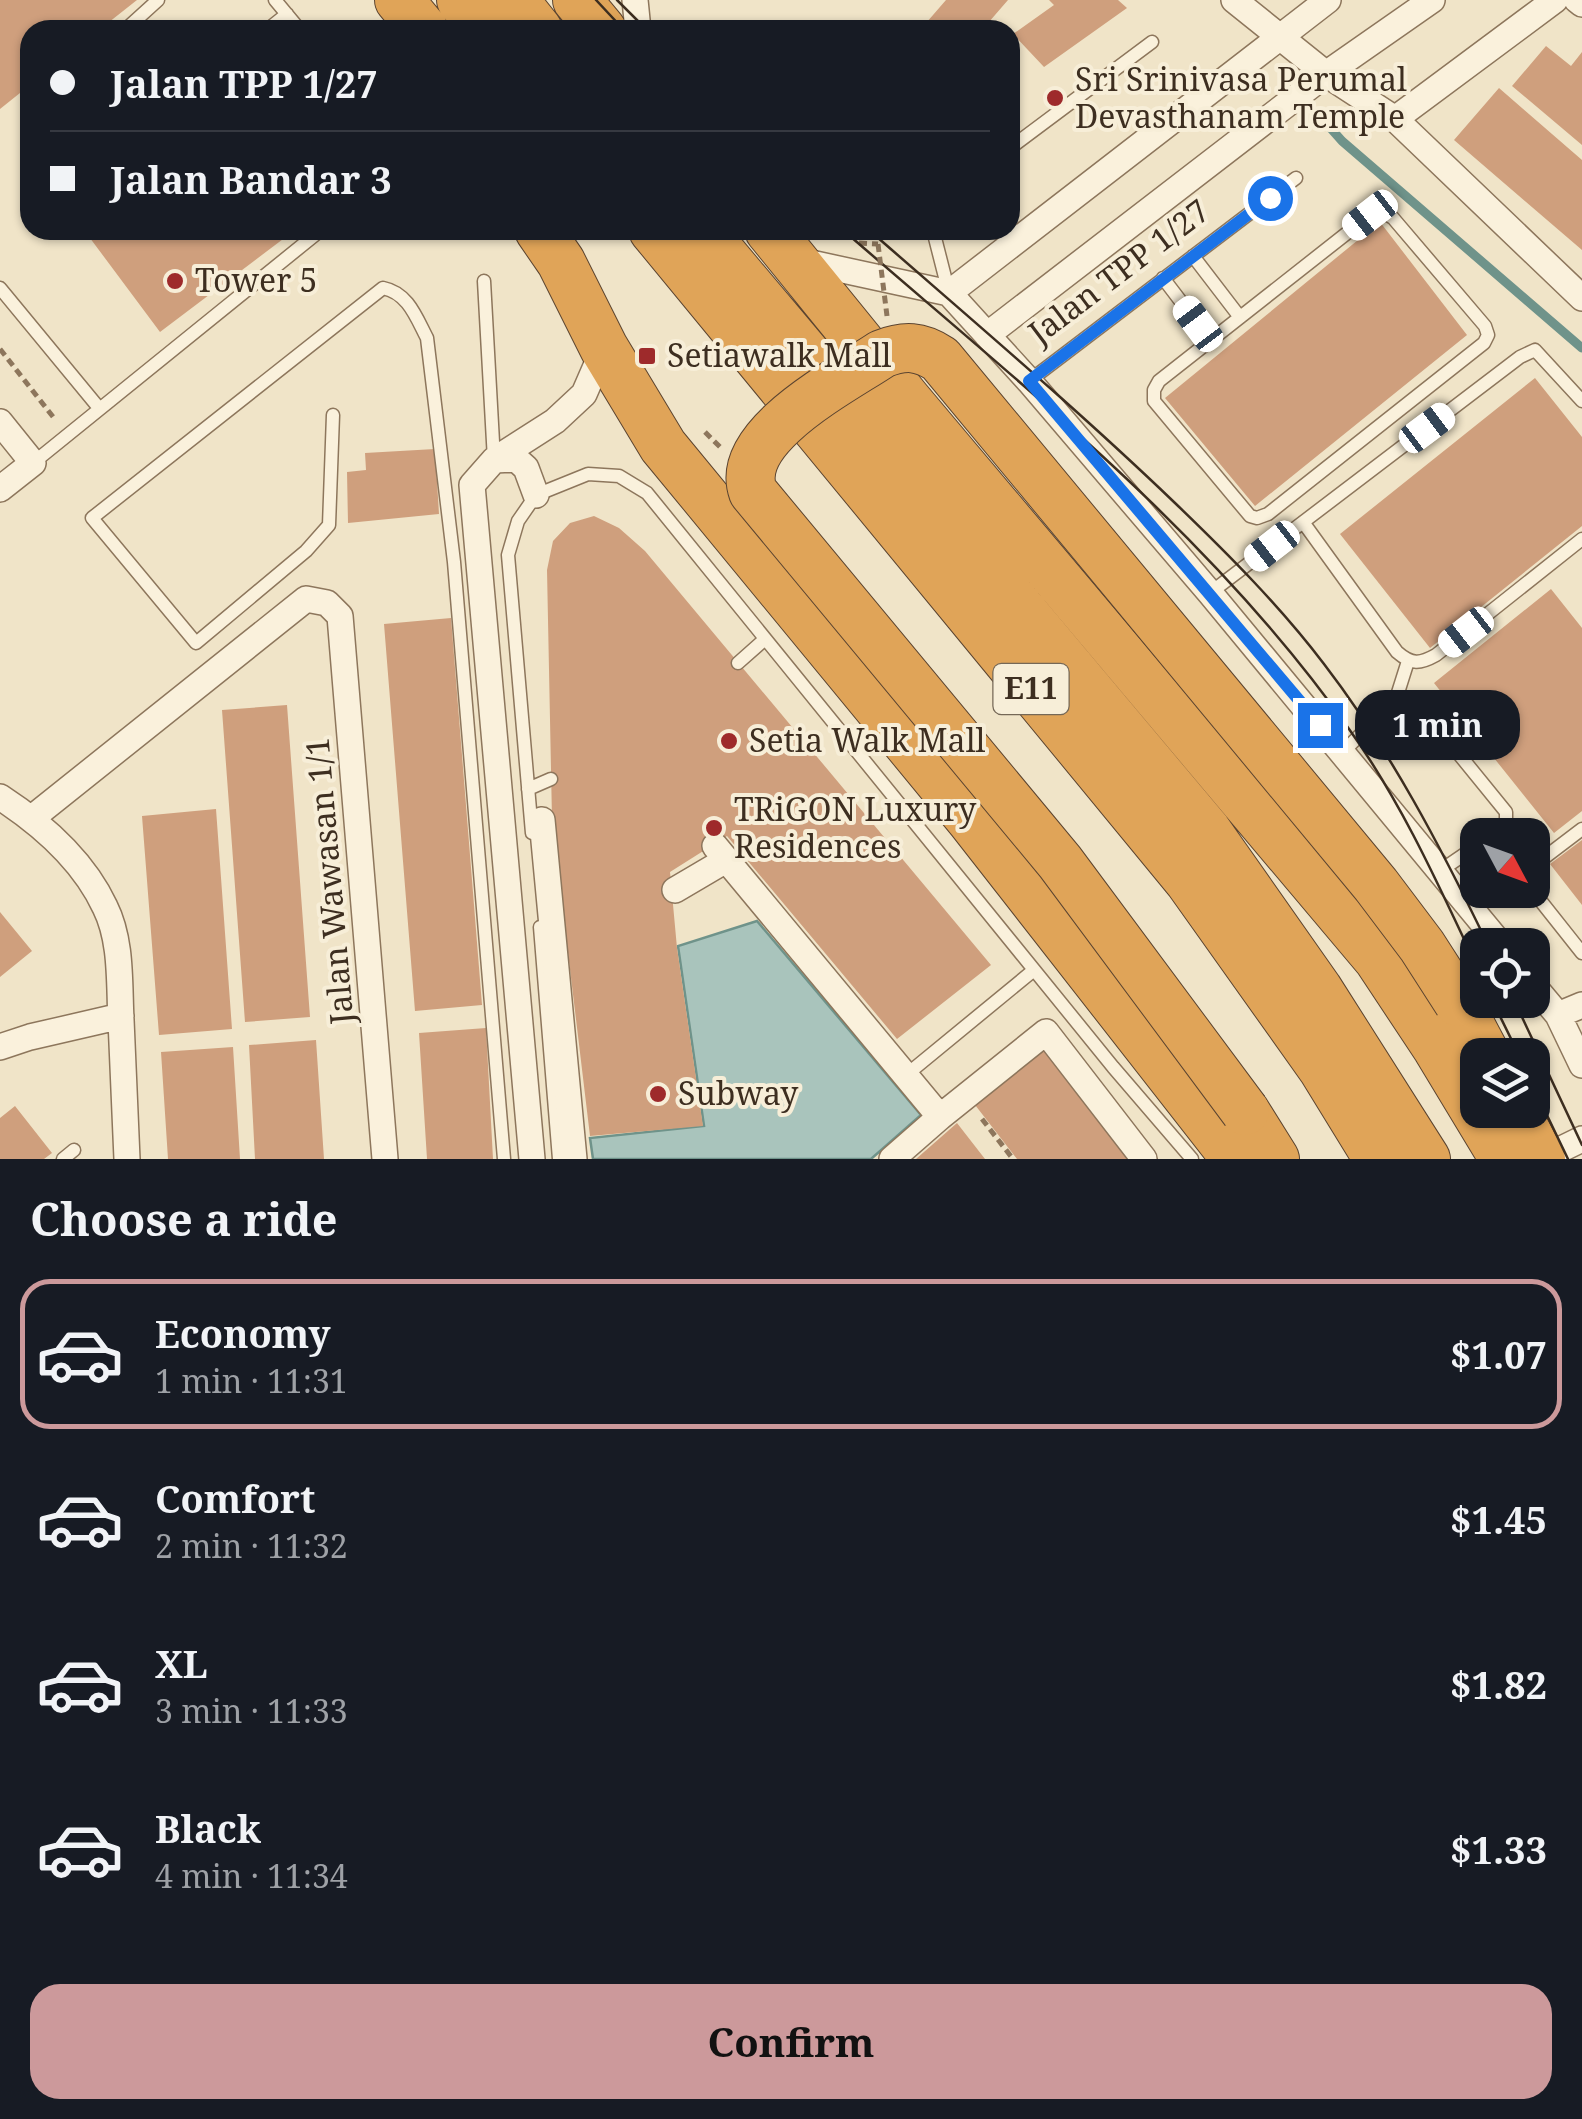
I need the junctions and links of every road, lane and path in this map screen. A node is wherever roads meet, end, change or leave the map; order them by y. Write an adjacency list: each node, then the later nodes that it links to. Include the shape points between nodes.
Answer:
1 (158, 0): 11 (lane)
2 (276, 0): 10 (lane)
3 (461, 0): 14 (highway)
4 (514, 0): 15 (highway)
5 (576, 0): 16 (highway)
6 (1234, 0): 17 (street)
7 (1328, 0): 17 (street)
8 (1432, 0): 19 (street)
9 (1554, 0): 20 (street)
10 (286, 14): 12 (lane); 13 (lane)
11 (136, 20)
12 (279, 20)
13 (291, 20)
14 (477, 20)
15 (530, 20)
16 (593, 20)
17 (1278, 36): 19 (street); 23 (street)
18 (1152, 42): 21 (lane)
19 (1326, 74): 20 (street); 40 (street)
20 (1395, 119): 38 (street)
21 (1020, 141)
22 (1296, 178): 33 (lane, Jalan TPP 1/27)
23 (1020, 238)
24 (309, 240): 46 (lane)
25 (546, 240): 42 (highway)
26 (661, 240): 88 (highway, E11, via 1190,881 1322,1068)
27 (710, 240): 88 (highway, E11, via 1207,831 1318,989)
28 (936, 240): 37 (lane)
29 (1017, 240): 37 (street)
30 (854, 243): 31 (path)
31 (878, 244)
32 (782, 245): 37 (street); 102 (highway, via 1366,944)
33 (1193, 256): 34 (lane, Jalan TPP 1/27); 39 (lane)
34 (1163, 278): 41 (lane); 44 (lane, Jalan TPP 1/27)
35 (484, 281): 50 (lane)
36 (0, 288): 46 (lane)
37 (949, 293): 40 (street)
38 (1582, 298)
39 (1239, 316): 41 (lane); 41 (lane, via 1370,215 1383,212 1488,335 1256,518 1154,402 1159,382)
40 (987, 335): 44 (street)
41 (1211, 341)
42 (604, 348): 50 (street, via 584,394); 72 (highway, via 662,446)
43 (0, 350): 49 (path)
44 (1029, 381): 56 (street)
45 (1582, 401): 54 (lane, via 1535,350)
46 (99, 408): 49 (lane)
47 (333, 416): 91 (lane, via 329,525 196,643 92,518 384,288 410,306 427,338 454,562)
48 (0, 422): 51 (street)
49 (68, 434): 51 (lane)
50 (494, 460): 53 (street, via 516,459); 92 (street, via 472,484)
51 (33, 463): 52 (street)
52 (0, 490)
53 (536, 495): 57 (lane, via 588,474 619,476 647,493); 63 (lane, via 518,521 508,554)
54 (1303, 522): 56 (lane); 58 (lane)
55 (1582, 539): 58 (lane, via 1436,655)
56 (1210, 593): 61 (street)
57 (764, 639): 59 (lane); 77 (lane)
58 (1408, 661): 60 (lane)
59 (738, 663)
60 (1396, 699): 61 (lane); 66 (lane, via 1412,699 1423,710)
61 (1343, 752): 71 (street)
62 (551, 779): 63 (lane)
63 (528, 789): 93 (lane)
64 (0, 797): 65 (street)
65 (32, 818): 79 (street, via 76,862 108,910 119,958); 90 (street, Jalan Wawasan 1/1, via 306,599 340,616)
66 (1506, 818)
67 (542, 820): 94 (street)
68 (1582, 828): 69 (lane)
69 (1550, 854)
70 (1460, 857): 71 (lane)
71 (1440, 871): 75 (street)
72 (1016, 877): 99 (highway, via 1028,924); 100 (highway)
73 (674, 890): 83 (street, via 720,852)
74 (1546, 908): 76 (lane)
75 (1486, 928)
76 (1582, 953)
77 (1034, 970): 83 (lane); 98 (lane)
78 (1570, 1010): 82 (street)
79 (121, 1016): 81 (street); 89 (street)
80 (1477, 1038): 101 (highway, bridge, via 1376,885 949,369 914,347 882,354 764,440 750,466 753,492 1060,862)
81 (0, 1047)
82 (1578, 1056)
83 (905, 1076): 85 (street)
84 (965, 1097): 85 (street); 96 (path); 97 (street, via 1046,1032)
85 (940, 1117): 95 (street)
86 (1525, 1128): 103 (highway)
87 (1582, 1140): 103 (street)
88 (1419, 1155)
89 (126, 1159)
90 (385, 1159)
91 (504, 1159)
92 (532, 1159)
93 (560, 1159)
94 (574, 1159)
95 (892, 1159)
96 (1014, 1159)
97 (1144, 1159)
98 (1192, 1159)
99 (1208, 1159)
100 (1236, 1159)
101 (1274, 1159)
102 (1504, 1159)
103 (1542, 1159)

